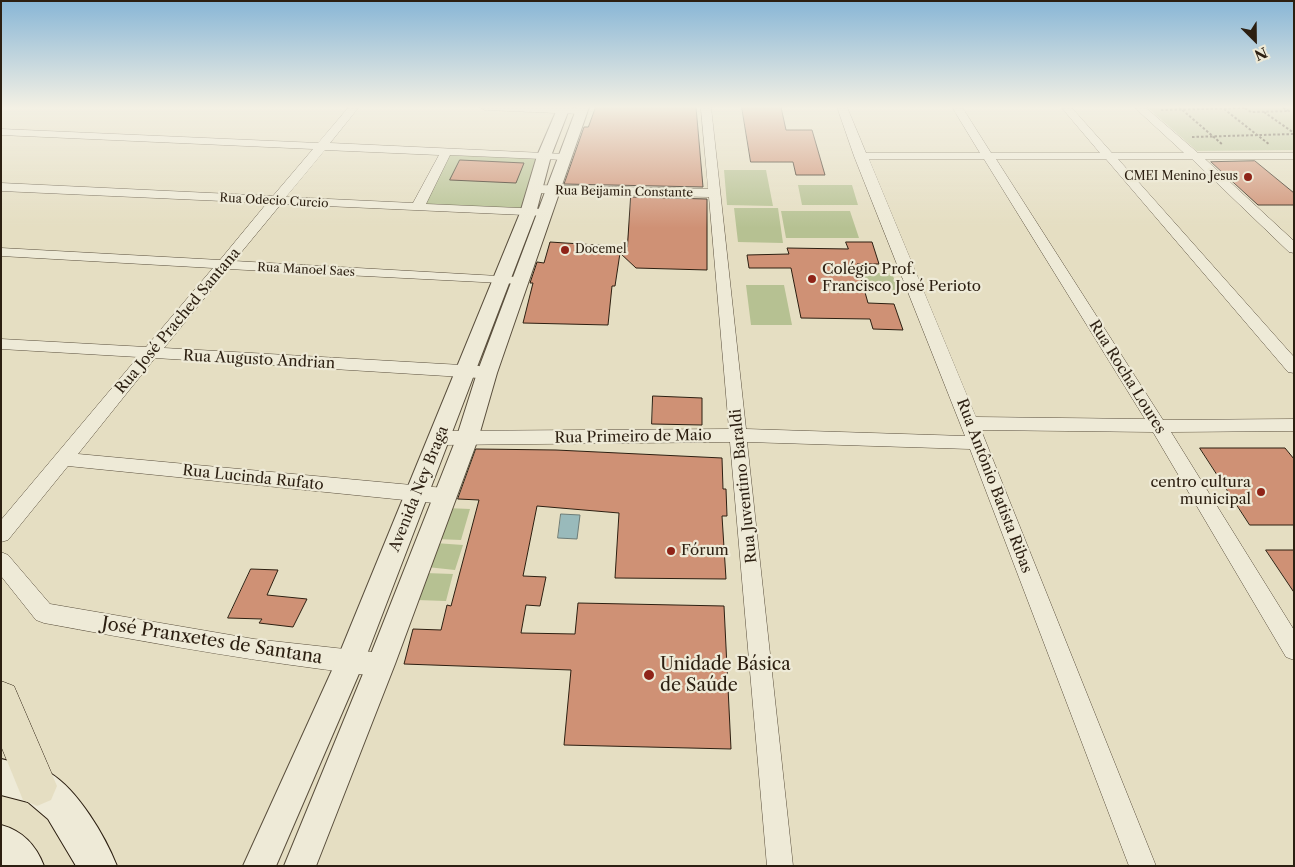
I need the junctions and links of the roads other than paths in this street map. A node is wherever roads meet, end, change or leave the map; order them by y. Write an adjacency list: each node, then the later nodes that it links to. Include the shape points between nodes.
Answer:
1 (321, 147): 19 (street, Rua José Prached Santana)
2 (335, 147): 9 (street)
3 (558, 147): 10 (street, Avenida Ney Braga)
4 (709, 147): 18 (street, Rua Juventino Baraldi)
5 (857, 147): 11 (street, Rua Antônio Batista Ribas)
6 (983, 147): 13 (street, Rua Rocha Loures)
7 (1102, 147): 14 (street)
8 (1185, 147): 15 (street)
9 (446, 151): 10 (street); 20 (street)
10 (555, 156): 17 (street, Avenida Ney Braga)
11 (860, 156): 13 (street); 30 (street, Rua Antônio Batista Ribas)
12 (1294, 156): 15 (street)
13 (990, 158): 14 (street); 32 (street, Rua Rocha Loures)
14 (1112, 158): 15 (street); 28 (street)
15 (1197, 158): 22 (street)
16 (1, 187): 19 (street, Rua Odecio Curcio)
17 (543, 190): 18 (street, Rua Beijamin Constante); 21 (street, Avenida Ney Braga)
18 (713, 193): 33 (street, Rua Juventino Baraldi)
19 (276, 201): 20 (street, Rua Odecio Curcio); 24 (street, Rua José Prached Santana)
20 (417, 208): 21 (street, Rua Odecio Curcio)
21 (537, 213): 25 (street, Avenida Ney Braga)
22 (1294, 249)
23 (1, 252): 24 (street, Rua Manoel Saes)
24 (224, 265): 25 (street, Rua Manoel Saes); 27 (street, Rua José Prached Santana)
25 (511, 281): 29 (street, Avenida Ney Braga)
26 (1, 344): 27 (street, Rua Augusto Andrian)
27 (150, 354): 29 (street, Rua Augusto Andrian); 37 (street, Rua José Prached Santana)
28 (1294, 368)
29 (477, 372): 34 (street, Avenida Ney Braga); 35 (street, Avenida Ney Braga)
30 (970, 423): 32 (street); 36 (street, Rua Antônio Batista Ribas)
31 (1294, 425): 32 (street)
32 (1158, 426): 42 (street, Rua Rocha Loures)
33 (739, 435): 35 (street, Rua Primeiro de Maio); 36 (street, Rua Primeiro de Maio); 53 (street, Rua Juventino Baraldi)
34 (440, 438): 35 (street, Rua Primeiro de Maio); 38 (street, Avenida Ney Braga)
35 (467, 440): 39 (street, Avenida Ney Braga)
36 (976, 443): 54 (street, Rua Antônio Batista Ribas)
37 (62, 459): 38 (street, Rua Lucinda Rufato); 40 (street, Rua José Prached Santana)
38 (415, 495): 39 (street, Rua Lucinda Rufato); 43 (street, Avenida Ney Braga)
39 (444, 496): 44 (street, Avenida Ney Braga)
40 (1, 534)
41 (1, 561): 43 (street, José Pranxetes de Santana, via 44,613 239,648)
42 (1294, 650)
43 (350, 662): 44 (street, José Pranxetes de Santana); 51 (street, Avenida Ney Braga)
44 (381, 664): 52 (street, Avenida Ney Braga)
45 (1, 699): 47 (highway)
46 (1, 777): 47 (main road)
47 (37, 786): 50 (main road, via 60,806)
48 (1, 844): 49 (main road, via 8,846)
49 (25, 866)
50 (98, 866)
51 (258, 866)
52 (300, 866)
53 (780, 866)
54 (1143, 866)

